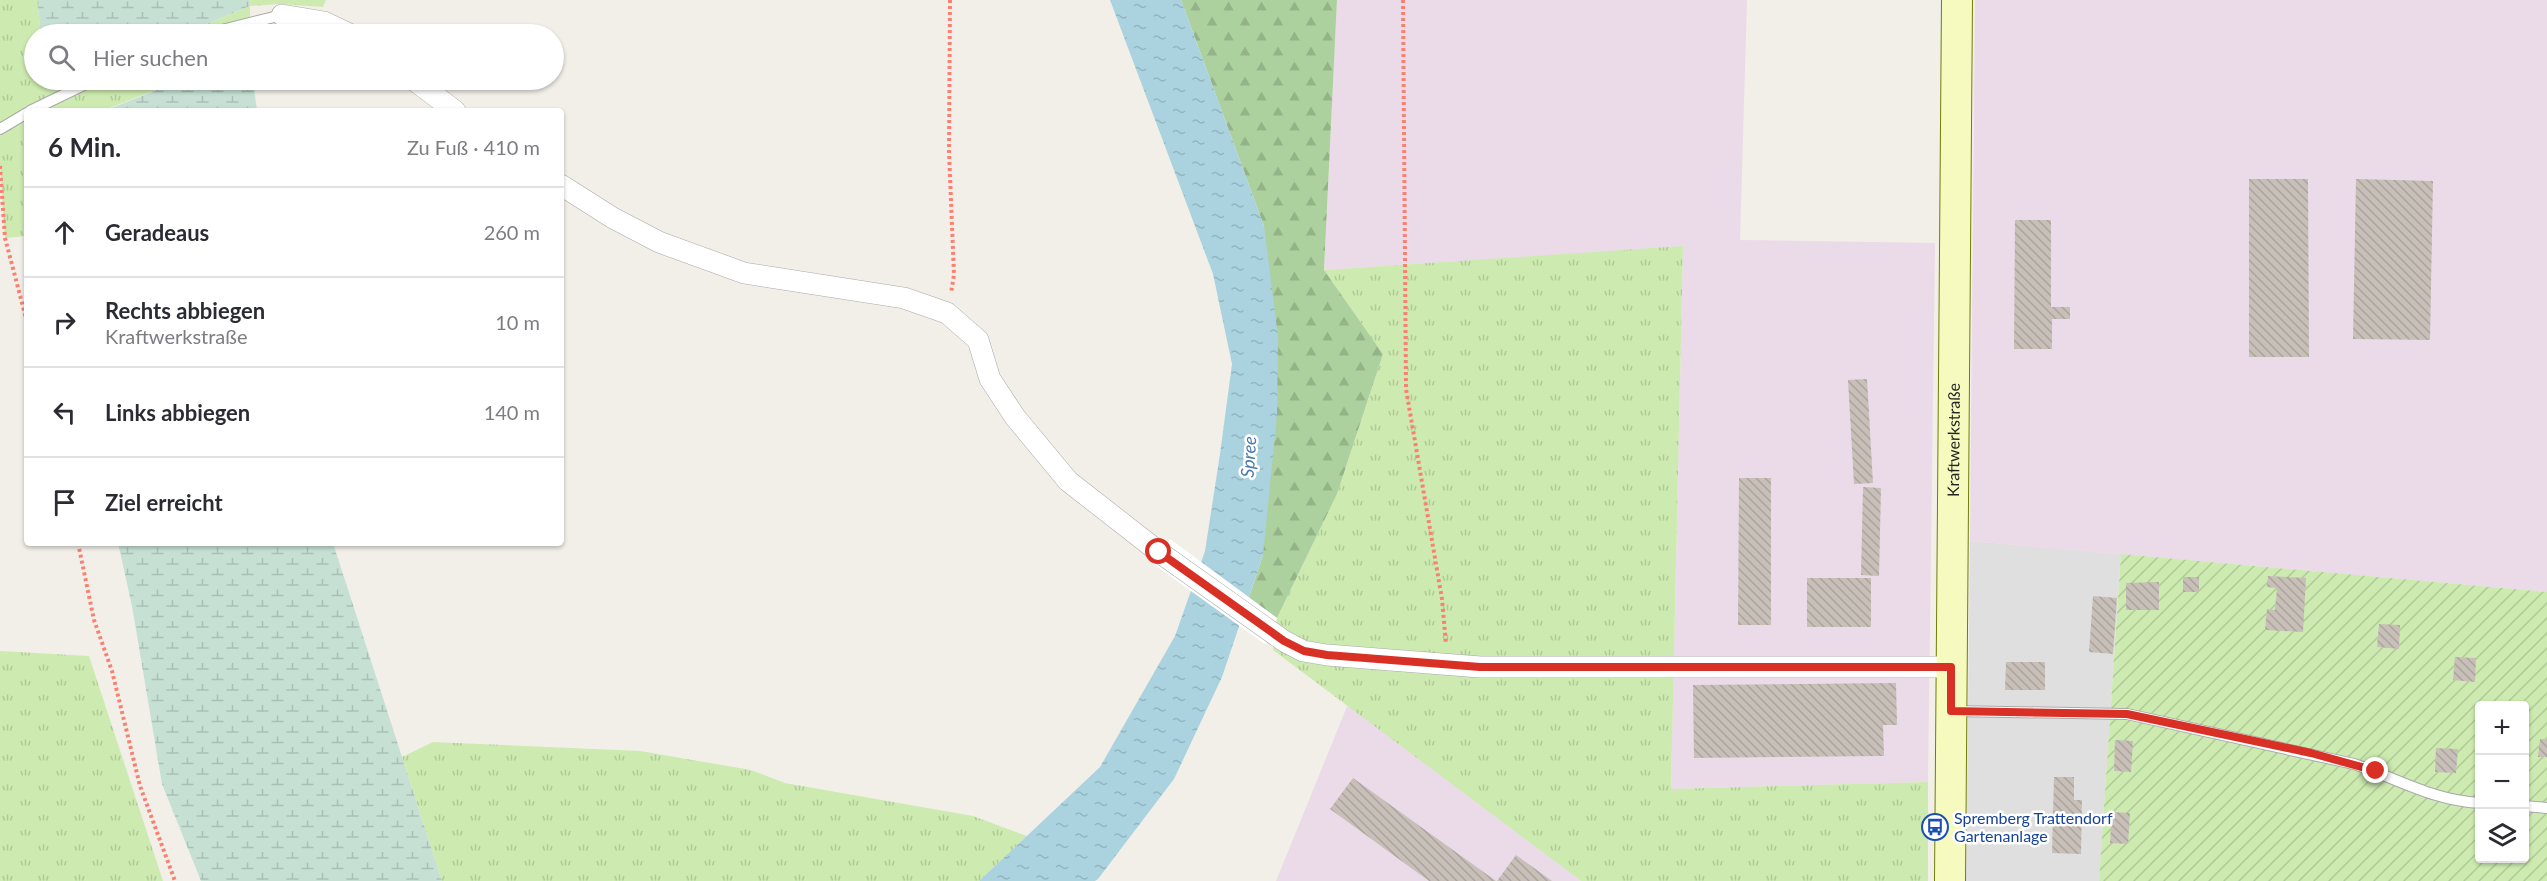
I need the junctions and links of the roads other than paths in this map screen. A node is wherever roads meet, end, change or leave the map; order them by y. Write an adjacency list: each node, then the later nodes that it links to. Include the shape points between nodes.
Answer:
1 (1957, 0): 12 (main road, Kraftwerkstraße)
2 (282, 15): 3 (lane); 4 (street)
3 (246, 24)
4 (328, 24)
5 (74, 90): 7 (lane)
6 (427, 90): 8 (street)
7 (37, 108)
8 (451, 108)
9 (24, 115): 10 (lane)
10 (0, 129)
11 (564, 187): 12 (street, via 659,242 744,273 904,298 947,313 978,340 990,379 1015,417 1068,481 1270,632 1304,651 1480,667)
12 (1951, 667): 13 (main road, Kraftwerkstraße)
13 (1951, 711): 14 (lane, via 2127,714 2354,764 2433,796); 17 (main road, Kraftwerkstraße)
14 (2475, 802)
15 (2529, 806): 16 (lane)
16 (2547, 808)
17 (1950, 881)

